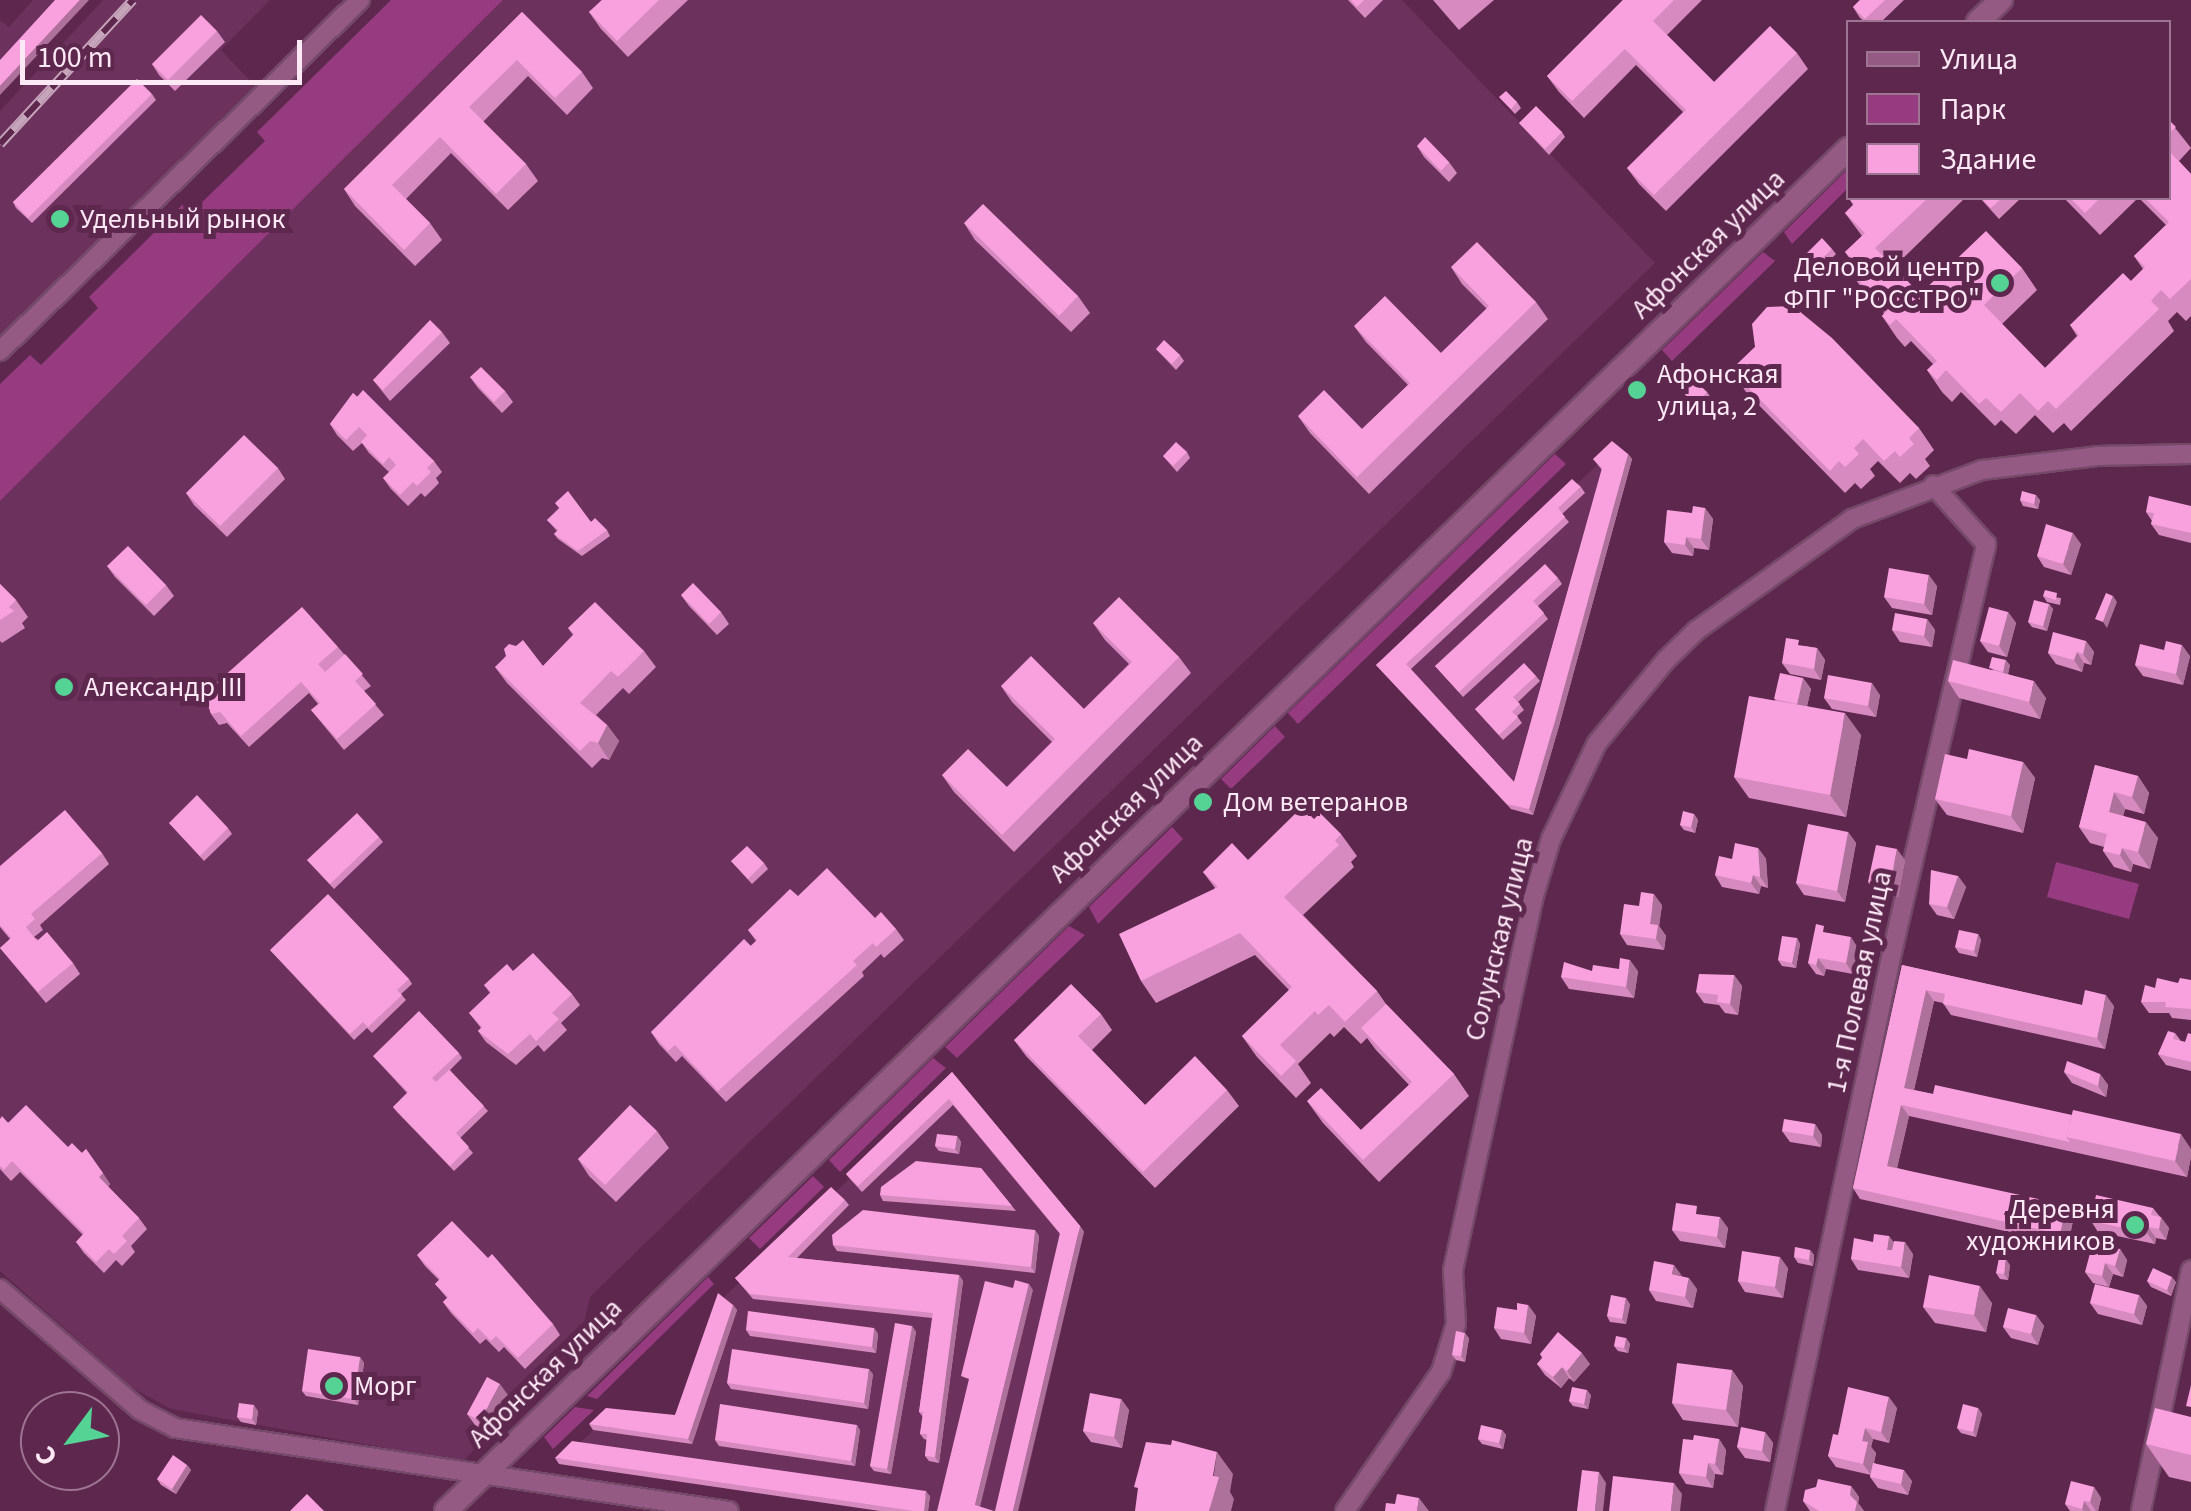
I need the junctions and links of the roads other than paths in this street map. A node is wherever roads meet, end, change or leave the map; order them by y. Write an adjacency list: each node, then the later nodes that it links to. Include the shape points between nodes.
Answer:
1 (360, 0): 5 (street)
2 (2001, 0): 3 (street)
3 (1980, 20)
4 (1846, 151): 10 (street, Афонская улица)
5 (0, 351)
6 (2191, 454): 7 (street, Солунская улица, via 2054,460 1982,470)
7 (1933, 486): 13 (street, Солунская улица, via 1852,519 1740,595 1666,660 1597,743 1551,839 1533,899 1453,1270 1456,1324 1441,1372); 14 (street, 1-я Полевая улица, via 1986,544)
8 (2191, 1270): 15 (street)
9 (0, 1289): 10 (street, via 140,1410 174,1428)
10 (483, 1475): 11 (street, Афонская улица); 12 (street)
11 (446, 1511)
12 (729, 1511)
13 (1345, 1511)
14 (1774, 1511)
15 (2141, 1511)

